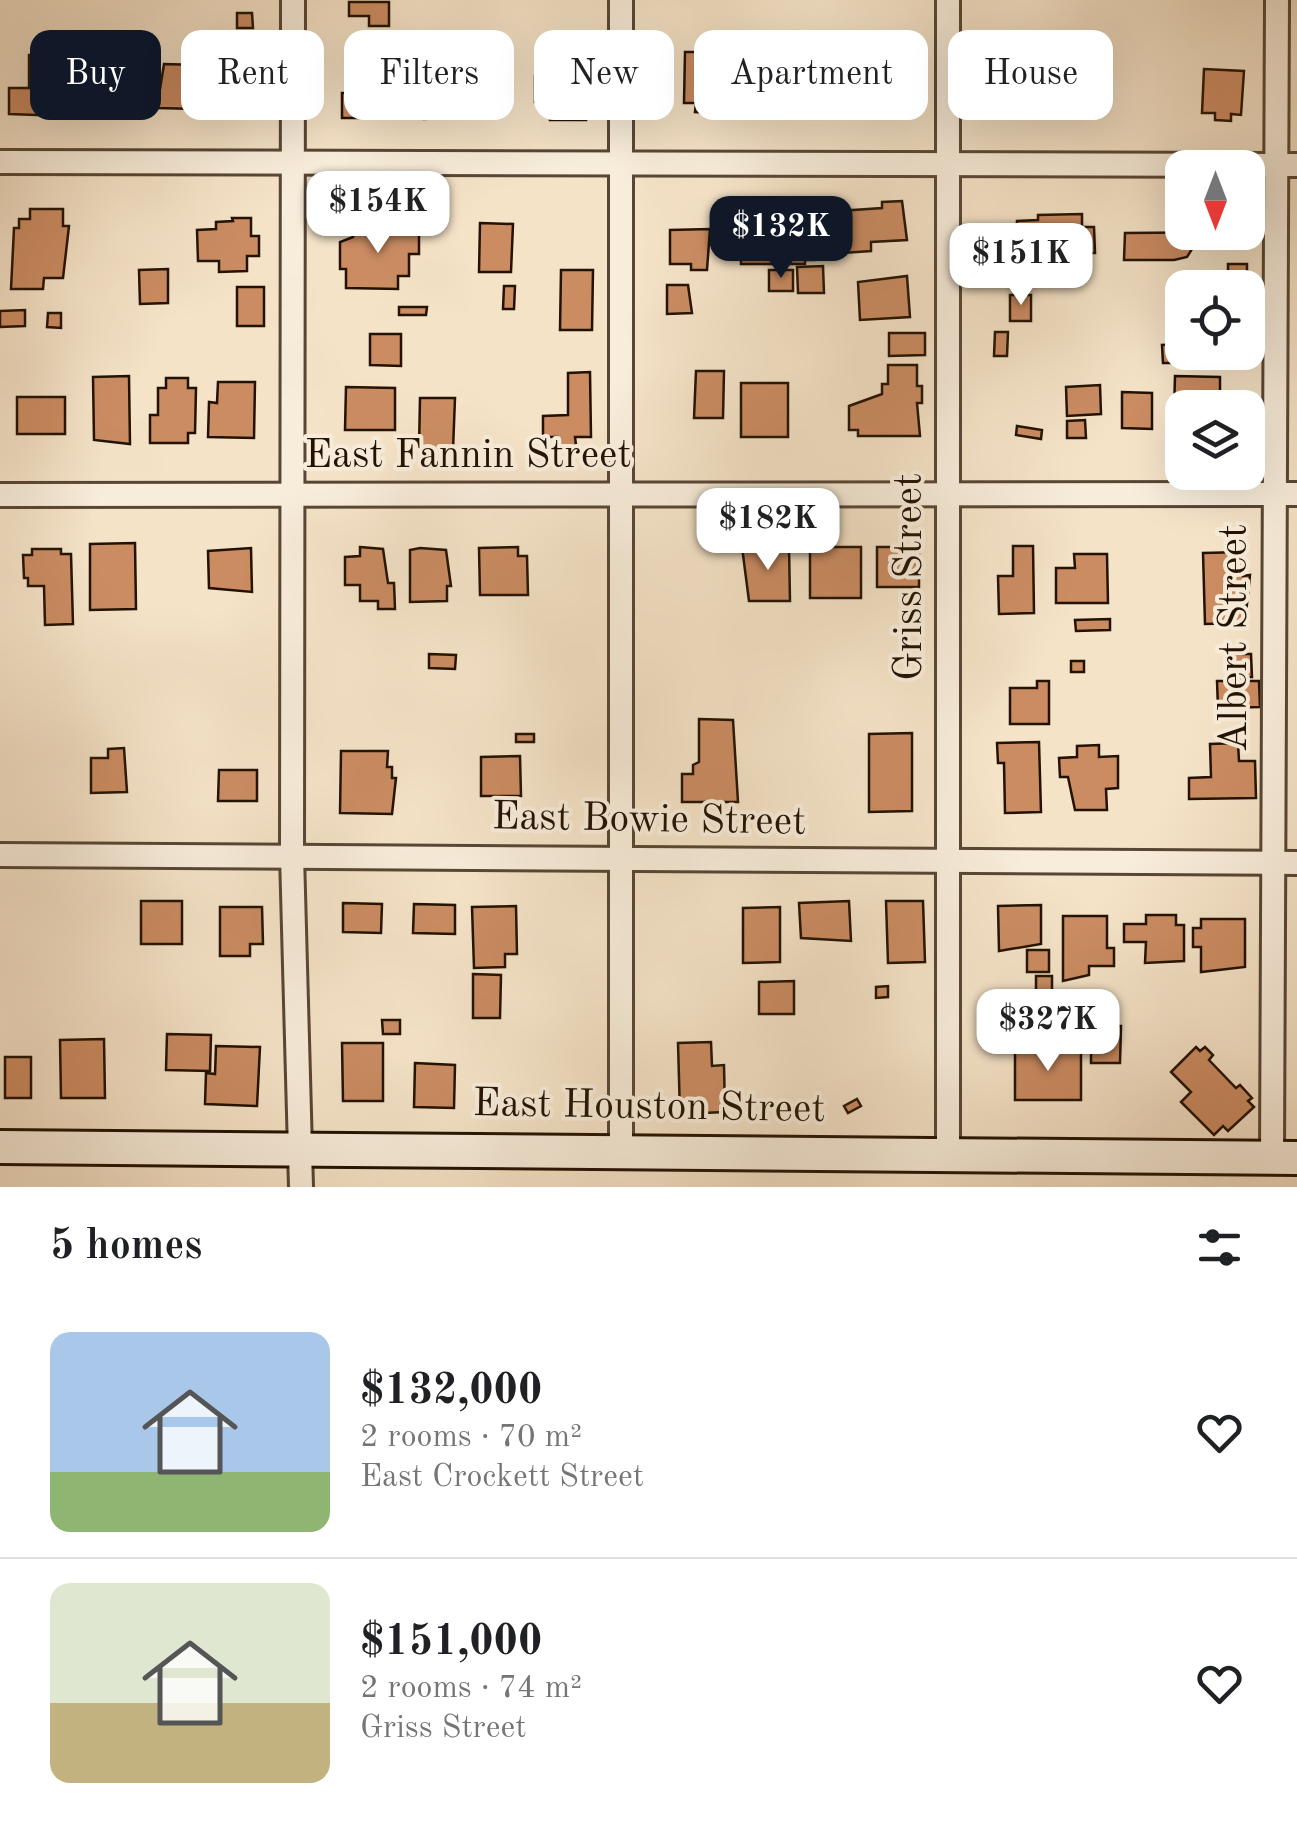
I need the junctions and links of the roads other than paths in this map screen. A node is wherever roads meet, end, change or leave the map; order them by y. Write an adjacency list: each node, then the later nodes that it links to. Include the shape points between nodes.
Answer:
1 (292, 0): 6 (street)
2 (621, 0): 7 (street)
3 (948, 0): 8 (street, Griss Street)
4 (1276, 0): 9 (street, Albert Street)
5 (0, 162): 6 (street)
6 (292, 164): 7 (street); 10 (street)
7 (621, 165): 8 (street); 11 (street)
8 (948, 165): 9 (street); 12 (street, Griss Street)
9 (1286, 165): 13 (street, Albert Street)
10 (290, 494): 11 (street, East Fannin Street); 14 (street, East Fannin Street); 16 (street)
11 (621, 494): 12 (street, East Fannin Street); 17 (street)
12 (948, 494): 13 (street, East Fannin Street); 18 (street, Griss Street)
13 (1286, 494): 19 (street, Albert Street)
14 (0, 495)
15 (0, 854): 16 (street, East Bowie Street)
16 (292, 855): 17 (street, East Bowie Street); 22 (street, via 296,1108)
17 (621, 858): 18 (street, East Bowie Street); 23 (street)
18 (948, 862): 19 (street, East Bowie Street); 24 (street, Griss Street)
19 (1273, 863): 20 (street, East Bowie Street); 25 (street, Albert Street)
20 (1297, 863)
21 (0, 1147): 22 (main road, East Houston Street)
22 (303, 1148): 23 (main road, East Houston Street); 26 (street)
23 (621, 1150): 24 (main road, East Houston Street)
24 (948, 1154): 25 (main road, East Houston Street)
25 (1284, 1157)
26 (301, 1187)

